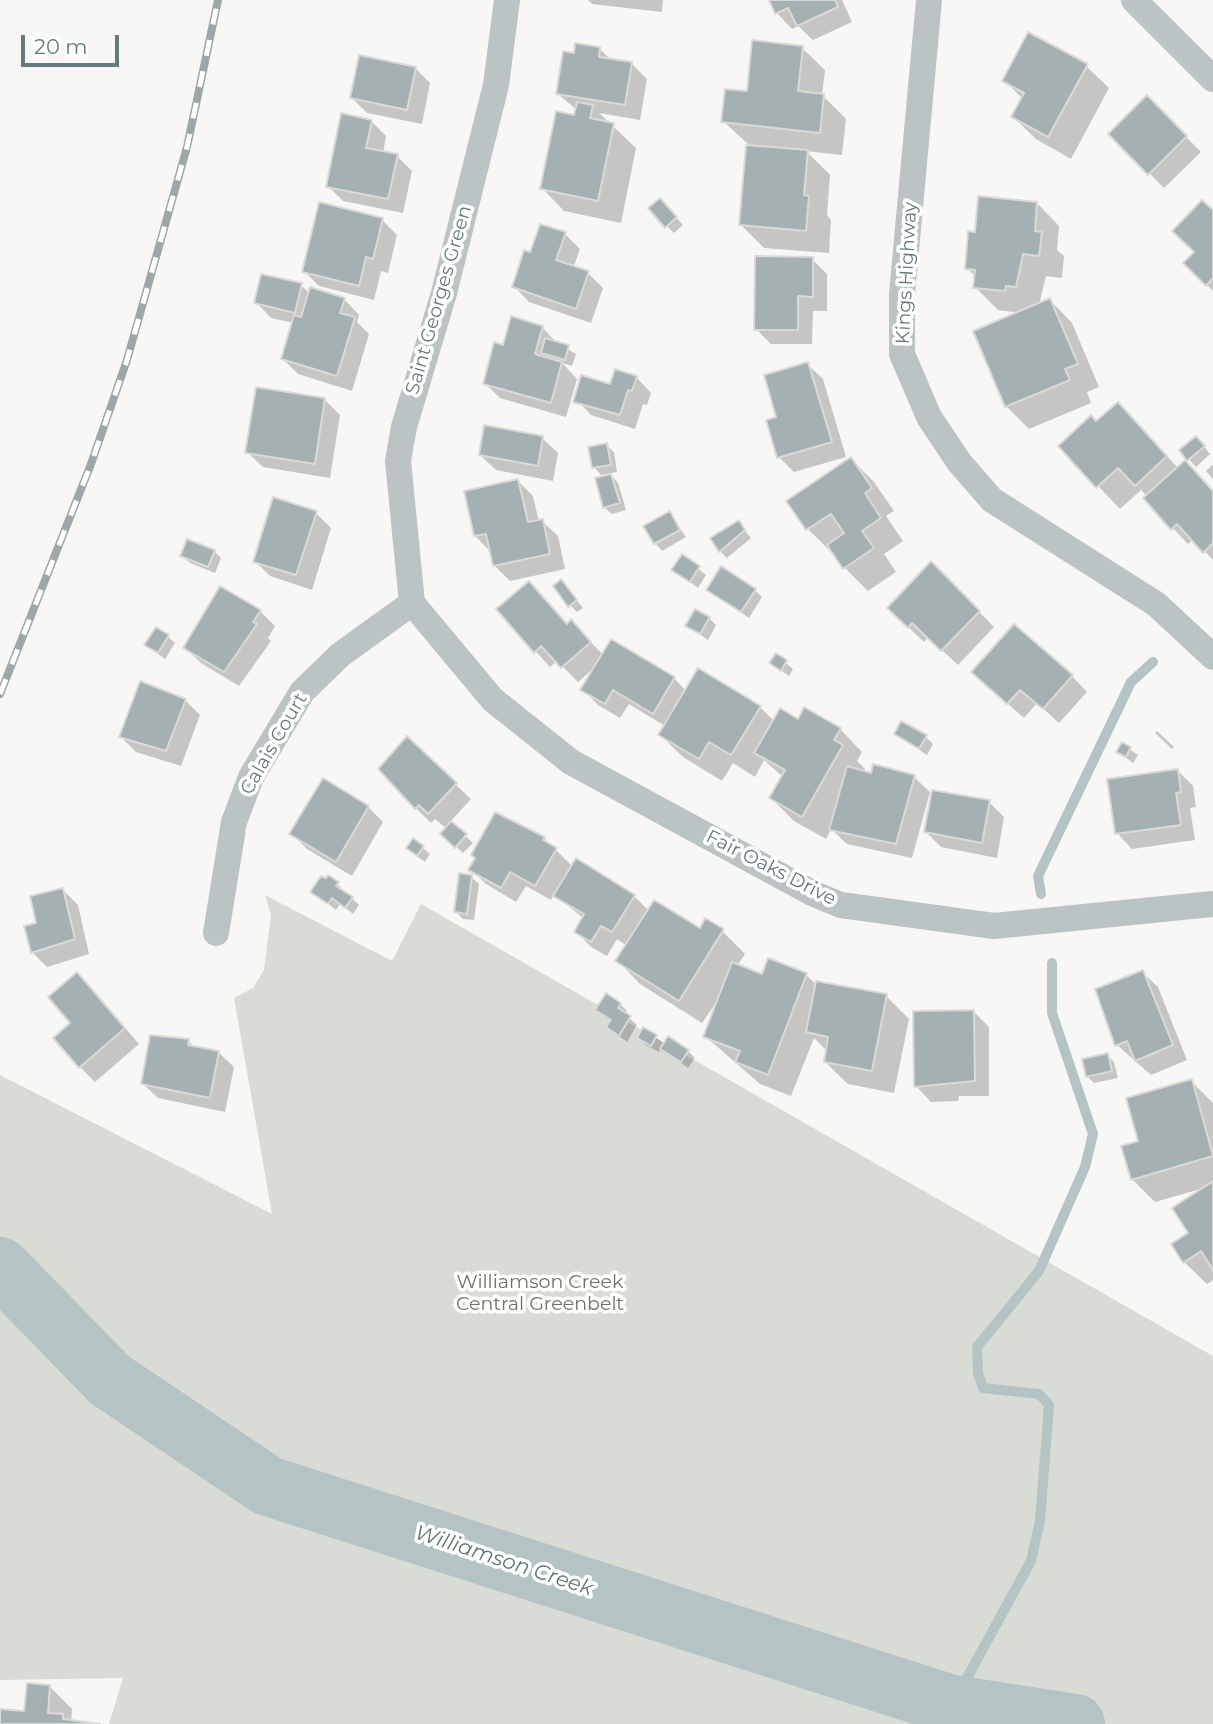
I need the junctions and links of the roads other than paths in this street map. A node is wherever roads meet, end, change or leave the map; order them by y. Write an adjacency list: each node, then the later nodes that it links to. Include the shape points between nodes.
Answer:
1 (507, 0): 5 (street, Saint Georges Green, via 496,85 398,461)
2 (929, 0): 6 (street, Kings Highway, via 902,294 902,354 929,417 992,500 1156,604)
3 (1134, 0): 4 (street)
4 (1213, 79)
5 (412, 603): 7 (street, Fair Oaks Drive, via 493,700 571,762 841,905 994,926); 8 (street, Calais Court, via 340,655 302,692 251,777 234,822)
6 (1213, 657)
7 (1213, 904)
8 (216, 933)

